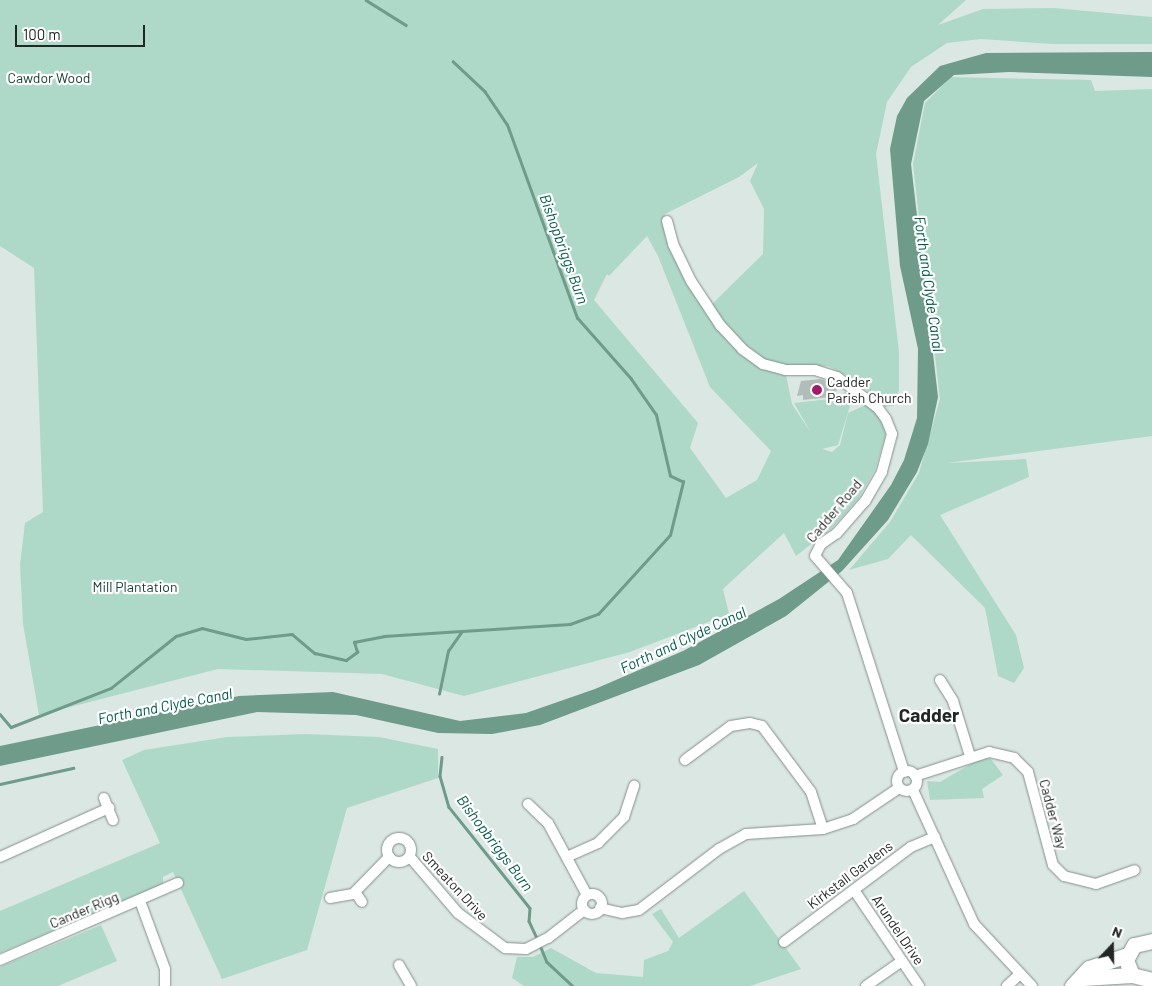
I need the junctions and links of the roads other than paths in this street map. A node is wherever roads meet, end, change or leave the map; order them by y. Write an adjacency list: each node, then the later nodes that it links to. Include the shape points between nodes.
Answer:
1 (667, 221): 5 (street, Cadder Road, via 672,244 691,281 720,325 742,349 771,366 815,370 837,377 878,408 886,420 892,434 882,472 864,501 816,552 847,593)
2 (940, 680): 3 (street, via 953,701)
3 (970, 756): 6 (street, Cadder Way, via 944,769); 18 (street, Cadder Way, via 990,752 1014,758 1028,772 1053,865 1064,876 1096,884)
4 (685, 760): 12 (street, via 731,726 750,722 762,726 811,792)
5 (904, 772): 6 (street); 8 (street, via 897,778)
6 (916, 776): 9 (street)
7 (634, 786): 14 (street, via 624,817 598,843)
8 (899, 788): 9 (street); 12 (street, via 853,819)
9 (913, 790): 13 (street)
10 (528, 804): 14 (street, via 548,823)
11 (113, 820): 15 (street, via 106,804)
12 (823, 829): 26 (street, via 746,834 719,849 639,910 622,912)
13 (935, 837): 20 (street, Kirkstall Gardens, via 911,846); 34 (street, via 974,924)
14 (569, 856): 22 (street)
15 (0, 857)
16 (389, 857): 17 (street, via 398,863); 17 (street, via 389,844 399,838 410,844); 21 (street)
17 (410, 857): 27 (street, Smeaton Drive, via 458,913 505,948 526,949 548,938)
18 (1135, 870)
19 (178, 883): 24 (street, Cander Rigg)
20 (854, 890): 29 (street, Kirkstall Gardens); 32 (street, Arundel Drive)
21 (355, 892): 23 (street); 25 (street)
22 (587, 895): 26 (street, via 598,897); 27 (street, via 582,902)
23 (330, 898)
24 (140, 901): 31 (street, Cander Rigg); 38 (street, via 165,970)
25 (362, 902)
26 (600, 908): 27 (street, via 592,913)
27 (584, 910)
28 (1150, 938): 30 (main road, via 1134,945)
29 (784, 942)
30 (1127, 955): 35 (main road); 37 (main road, via 1089,968)
31 (0, 960)
32 (902, 961): 40 (street); 41 (street, Arundel Drive)
33 (399, 965): 39 (street)
34 (1020, 974): 42 (street); 43 (street)
35 (1132, 975): 36 (main road); 37 (main road)
36 (1152, 980)
37 (1077, 982)
38 (165, 986)
39 (411, 986)
40 (866, 986)
41 (919, 986)
42 (1007, 986)
43 (1032, 986)

